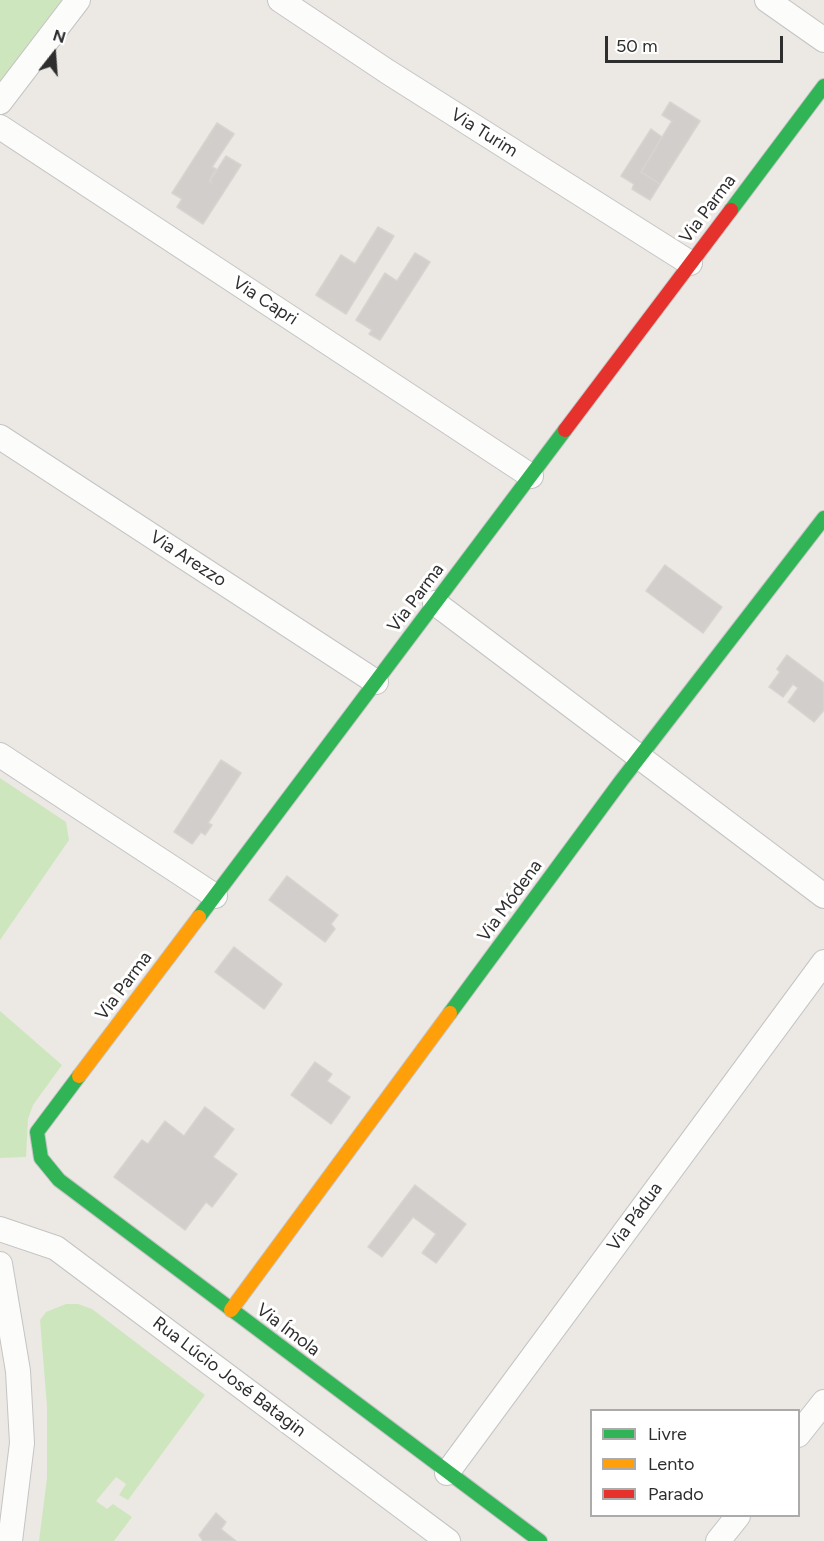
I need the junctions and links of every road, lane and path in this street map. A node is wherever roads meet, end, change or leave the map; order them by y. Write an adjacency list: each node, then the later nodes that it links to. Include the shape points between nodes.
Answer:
1 (78, 0): 6 (street)
2 (280, 0): 8 (street, Via Turim)
3 (767, 0): 4 (street)
4 (824, 40)
5 (824, 86): 8 (street, Via Parma)
6 (0, 102)
7 (0, 127): 10 (street, Via Capri)
8 (690, 263): 10 (street, Via Parma)
9 (0, 437): 13 (street, Via Arezzo)
10 (531, 476): 12 (street, Via Parma)
11 (824, 518): 15 (street, Via Módena)
12 (435, 603): 13 (street, Via Parma); 15 (street)
13 (376, 682): 16 (street, Via Parma)
14 (0, 755): 16 (street)
15 (639, 757): 17 (street); 22 (street, Via Módena)
16 (215, 896): 19 (street, Via Parma)
17 (824, 896)
18 (824, 962): 25 (street, Via Pádua)
19 (37, 1132): 22 (street, Via Ímola, via 41,1158 59,1180)
20 (0, 1229): 28 (street, Rua Lúcio José Batagin, via 56,1248)
21 (0, 1264): 27 (street, via 18,1371 22,1443)
22 (231, 1310): 25 (street, Via Ímola)
23 (824, 1402): 24 (street)
24 (800, 1432)
25 (447, 1473): 29 (street, Via Ímola)
26 (736, 1517): 30 (street)
27 (10, 1541)
28 (448, 1541)
29 (540, 1541)
30 (718, 1541)

